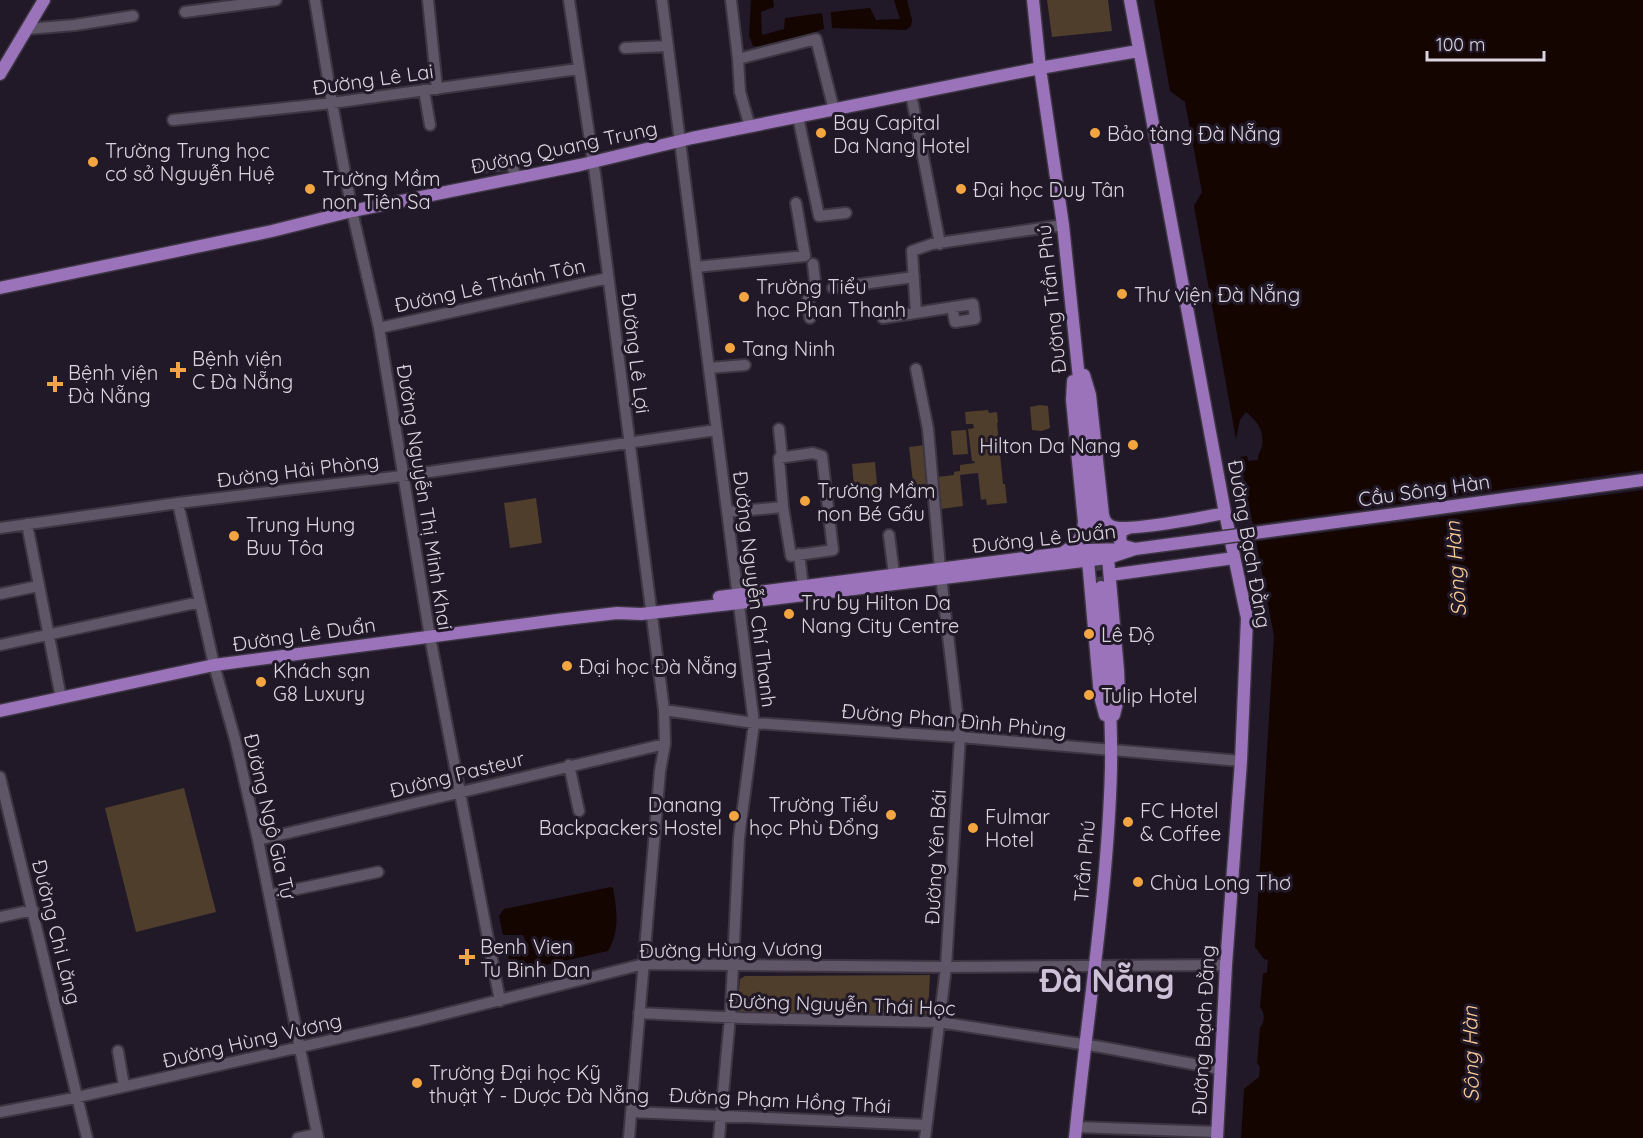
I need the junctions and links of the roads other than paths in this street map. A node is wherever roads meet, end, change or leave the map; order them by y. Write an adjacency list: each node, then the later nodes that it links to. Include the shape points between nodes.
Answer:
1 (44, 0): 12 (main road)
2 (276, 0): 10 (street)
3 (315, 0): 23 (street, Đường Nguyễn Thị Minh Khai)
4 (428, 0): 20 (street)
5 (570, 0): 19 (street, Đường Lê Lợi)
6 (662, 0): 13 (street, Đường Nguyễn Chí Thanh)
7 (731, 0): 16 (street)
8 (1033, 0): 18 (main road, Đường Trần Phú)
9 (1130, 0): 15 (main road, Đường Bạch Đằng)
10 (185, 12)
11 (133, 16): 12 (street)
12 (27, 29): 17 (main road)
13 (668, 46): 14 (street); 29 (street, Đường Nguyễn Chí Thanh)
14 (625, 48)
15 (1138, 51): 18 (main road, Đường Quang Trung); 62 (main road, Đường Bạch Đằng)
16 (738, 59): 24 (street, via 816,39); 28 (street, via 740,92)
17 (2, 66)
18 (1040, 68): 22 (main road, Đường Quang Trung); 36 (main road, Đường Trần Phú)
19 (578, 69): 20 (street, Đường Lê Lai); 30 (street, Đường Lê Lợi)
20 (437, 89): 21 (street, Đường Lê Lai)
21 (424, 90): 23 (street, Đường Lê Lai); 27 (street)
22 (910, 94): 24 (main road, Đường Quang Trung); 37 (street)
23 (332, 104): 26 (street, Đường Lê Lai); 34 (street, Đường Nguyễn Thị Minh Khai)
24 (834, 110): 25 (main road, Đường Quang Trung)
25 (798, 117): 28 (main road, Đường Quang Trung); 35 (street, via 819,216)
26 (172, 120)
27 (430, 125)
28 (750, 127): 29 (main road, Đường Quang Trung)
29 (680, 141): 30 (main road, Đường Quang Trung); 39 (street, Đường Nguyễn Chí Thanh)
30 (593, 163): 32 (main road, Đường Quang Trung); 41 (street, Đường Lê Lợi)
31 (479, 167): 32 (street, via 511,164)
32 (517, 178): 34 (main road, Đường Quang Trung)
33 (796, 203): 39 (street, via 805,256)
34 (352, 211): 42 (main road, Đường Quang Trung); 48 (street, Đường Nguyễn Thị Minh Khai)
35 (846, 213)
36 (1063, 225): 37 (street); 49 (main road, Đường Trần Phú)
37 (940, 244): 40 (street, via 912,252)
38 (813, 264): 46 (street, via 816,290 808,299)
39 (696, 267): 51 (street, Đường Nguyễn Chí Thanh)
40 (914, 277): 43 (street); 45 (street)
41 (608, 278): 48 (street, Đường Lê Thánh Tôn); 55 (street, Đường Lê Lợi)
42 (0, 288)
43 (833, 288)
44 (952, 307): 45 (street)
45 (916, 313): 47 (street)
46 (810, 318)
47 (883, 318)
48 (379, 328): 57 (street, Đường Nguyễn Thị Minh Khai)
49 (1075, 342): 64 (main road, Đường Trần Phú); 65 (main road, via 1090,395 1105,520 1115,528); 70 (main road, via 1072,400 1084,522 1083,533)
50 (745, 364): 51 (street)
51 (709, 368): 54 (street, Đường Nguyễn Chí Thanh)
52 (916, 369): 74 (street, Đường Yên Bái, via 928,429)
53 (779, 429): 56 (street)
54 (716, 430): 55 (street, Đường Hải Phòng); 61 (street, Đường Nguyễn Chí Thanh)
55 (630, 442): 57 (street, Đường Hải Phòng); 83 (street, Đường Lê Lợi)
56 (780, 457): 60 (street); 69 (street, via 813,453 822,456 833,550)
57 (402, 476): 59 (street, Đường Hải Phòng); 85 (street, Đường Nguyễn Thị Minh Khai)
58 (1643, 480): 68 (main road, Cầu Sông Hàn, bridge)
59 (178, 503): 63 (street, Đường Hải Phòng); 82 (street, Đường Ngô Gia Tự)
60 (783, 507): 61 (street); 69 (street, via 791,556)
61 (728, 512): 81 (street, Đường Nguyễn Chí Thanh)
62 (1225, 513): 65 (main road); 72 (main road, Đường Bạch Đằng)
63 (27, 524): 66 (street, Đường Hải Phòng); 78 (street)
64 (1094, 524)
65 (1139, 526): 68 (main road, via 1126,528 1120,534 1122,544)
66 (0, 528)
67 (889, 535): 75 (street)
68 (1135, 549): 70 (main road, Đường Lê Duẩn, via 1107,549); 71 (main road, Đường Lê Duẩn)
69 (799, 554): 79 (street)
70 (1060, 558): 73 (main road, Đường Lê Duẩn); 74 (main road, Đường Lê Duẩn); 77 (main road)
71 (1108, 558): 73 (main road, Đường Lê Duẩn); 76 (main road)
72 (1234, 558): 76 (main road); 96 (main road, Đường Bạch Đằng, via 1248,630)
73 (1088, 560): 77 (main road, Trần Phú)
74 (941, 573): 75 (main road, Đường Lê Duẩn); 81 (main road, Đường Lê Duẩn); 93 (street, Đường Yên Bái)
75 (894, 574): 79 (main road, Đường Lê Duẩn)
76 (1110, 575): 92 (main road, via 1119,695)
77 (1096, 584): 92 (main road, Trần Phú, via 1108,671)
78 (38, 586): 80 (street); 84 (street)
79 (803, 586): 81 (main road, Đường Lê Duẩn)
80 (0, 594)
81 (739, 599): 83 (main road, Đường Lê Duẩn); 91 (street, Đường Nguyễn Chí Thanh)
82 (200, 602): 84 (street); 87 (street, Đường Ngô Gia Tự)
83 (652, 609): 85 (main road, Đường Lê Duẩn); 89 (street, Đường Lê Lợi)
84 (49, 635): 86 (street); 88 (street)
85 (430, 637): 87 (main road, Đường Lê Duẩn); 99 (street, Đường Nguyễn Thị Minh Khai)
86 (0, 645)
87 (214, 665): 88 (main road, Đường Lê Duẩn); 101 (street, Đường Ngô Gia Tự)
88 (61, 698): 90 (main road, Đường Lê Duẩn)
89 (664, 710): 91 (street, Đường Phan Đình Phùng); 94 (street, Đường Lê Lợi)
90 (0, 711)
91 (754, 723): 93 (street, Đường Phan Đình Phùng); 107 (street, Đường Nguyễn Chí Thanh, via 739,838)
92 (1110, 734): 95 (main road, Trần Phú)
93 (960, 737): 95 (street, Đường Phan Đình Phùng); 110 (street, Đường Yên Bái)
94 (665, 744): 97 (street, Đường Pasteur); 106 (street, Đường Lê Lợi)
95 (1110, 751): 96 (street, Đường Phan Đình Phùng); 108 (main road, Trần Phú, via 1110,798)
96 (1241, 761): 109 (main road, Đường Bạch Đằng)
97 (569, 765): 99 (street, Đường Pasteur); 100 (street)
98 (0, 777): 104 (street, Đường Chi Lăng)
99 (459, 792): 101 (street, Đường Pasteur); 111 (street, Đường Nguyễn Thị Minh Khai)
100 (579, 811)
101 (258, 840): 103 (street, Đường Ngô Gia Tự)
102 (378, 872): 103 (street)
103 (269, 895): 116 (street, Đường Ngô Gia Tự)
104 (33, 910): 105 (street); 120 (street, Đường Chi Lăng)
105 (0, 917)
106 (644, 964): 107 (street, Đường Hùng Vương); 111 (street, Đường Hùng Vương); 112 (street, Đường Lê Lợi)
107 (733, 965): 110 (street, Đường Hùng Vương); 113 (street, Đường Nguyễn Chí Thanh)
108 (1094, 965): 109 (street, Đường Hùng Vương); 110 (street, Đường Hùng Vương); 115 (main road, Trần Phú)
109 (1226, 965): 118 (main road, Đường Bạch Đằng)
110 (946, 967): 114 (street, Đường Yên Bái)
111 (500, 1001): 116 (street, Đường Hùng Vương)
112 (639, 1013): 113 (street, Đường Nguyễn Thái Học); 122 (street, Đường Lê Lợi)
113 (730, 1018): 114 (street, Đường Nguyễn Thái Học); 123 (street, Đường Nguyễn Chí Thanh)
114 (939, 1022): 115 (street, Đường Nguyễn Thái Học); 124 (street, Đường Yên Bái)
115 (1084, 1044): 118 (street, Đường Nguyễn Thái Học); 125 (main road, Trần Phú)
116 (300, 1048): 119 (street, Đường Hùng Vương); 127 (street, Đường Ngô Gia Tự)
117 (118, 1051): 119 (street)
118 (1220, 1069): 126 (main road, Đường Bạch Đằng)
119 (124, 1086): 120 (street, Đường Hùng Vương)
120 (78, 1097): 121 (street, Đường Hùng Vương); 128 (street, Đường Chi Lăng)
121 (0, 1112)
122 (632, 1112): 123 (street, Đường Phạm Hồng Thái); 130 (street, Đường Lê Lợi)
123 (721, 1116): 124 (street, Đường Phạm Hồng Thái); 131 (street, Đường Nguyễn Chí Thanh)
124 (926, 1125): 132 (street, Đường Yên Bái)
125 (1075, 1133): 126 (street)
126 (1217, 1135)
127 (318, 1136): 129 (street)
128 (87, 1138)
129 (298, 1138)
130 (629, 1138)
131 (719, 1138)
132 (925, 1138)

